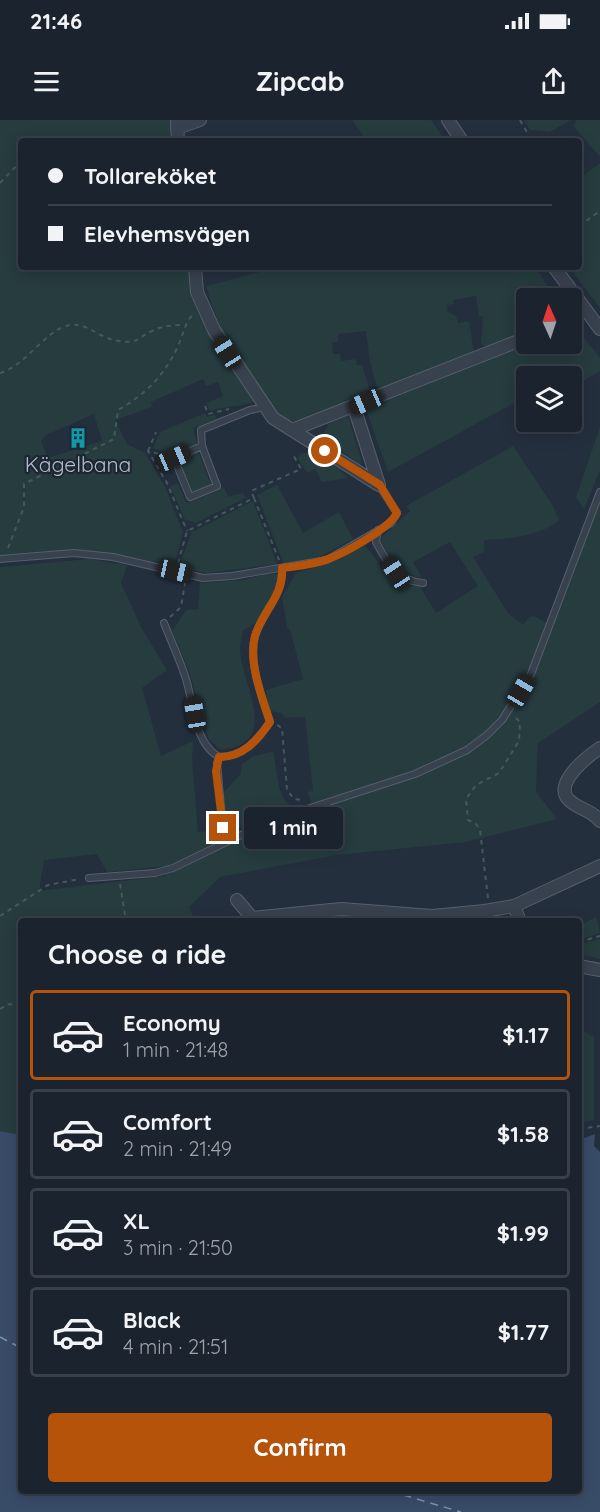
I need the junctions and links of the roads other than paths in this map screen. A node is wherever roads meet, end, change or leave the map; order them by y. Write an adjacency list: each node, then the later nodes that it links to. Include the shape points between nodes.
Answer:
1 (200, 120): 3 (street)
2 (448, 120): 4 (street)
3 (177, 124)
4 (460, 138)
5 (196, 270): 11 (street, via 202,305 214,330)
6 (556, 270): 7 (street)
7 (586, 310): 8 (street); 9 (street)
8 (582, 312)
9 (600, 329)
10 (516, 342): 12 (street)
11 (265, 407): 13 (street, via 273,418); 14 (lane, via 201,430)
12 (354, 407): 13 (street); 15 (street)
13 (292, 430): 15 (street)
14 (202, 446): 14 (lane, via 217,486 190,497 174,458)
15 (380, 485): 17 (lane, via 397,513 391,523)
16 (600, 492): 25 (lane, via 531,674 508,712 487,735 441,764 273,820)
17 (378, 530): 19 (lane, via 327,560); 20 (lane, via 376,542 396,573 406,581)
18 (1, 559): 19 (lane, via 74,553 113,557 211,578)
19 (282, 568): 23 (lane, via 282,585 259,626 254,645 259,688 270,722 252,745 233,756)
20 (423, 583)
21 (164, 623): 23 (lane, via 185,675 202,739)
22 (600, 748): 24 (street, via 577,766 565,787 570,801 593,812)
23 (219, 757): 25 (lane, via 216,771 223,828)
24 (600, 821)
25 (239, 836): 27 (lane, via 172,868)
26 (600, 866): 29 (street)
27 (89, 878)
28 (237, 900): 30 (street)
29 (514, 906): 31 (street, via 432,916 341,909); 32 (street)
30 (252, 918)
31 (267, 918)
32 (519, 918)
33 (582, 967): 34 (street)
34 (600, 970)

